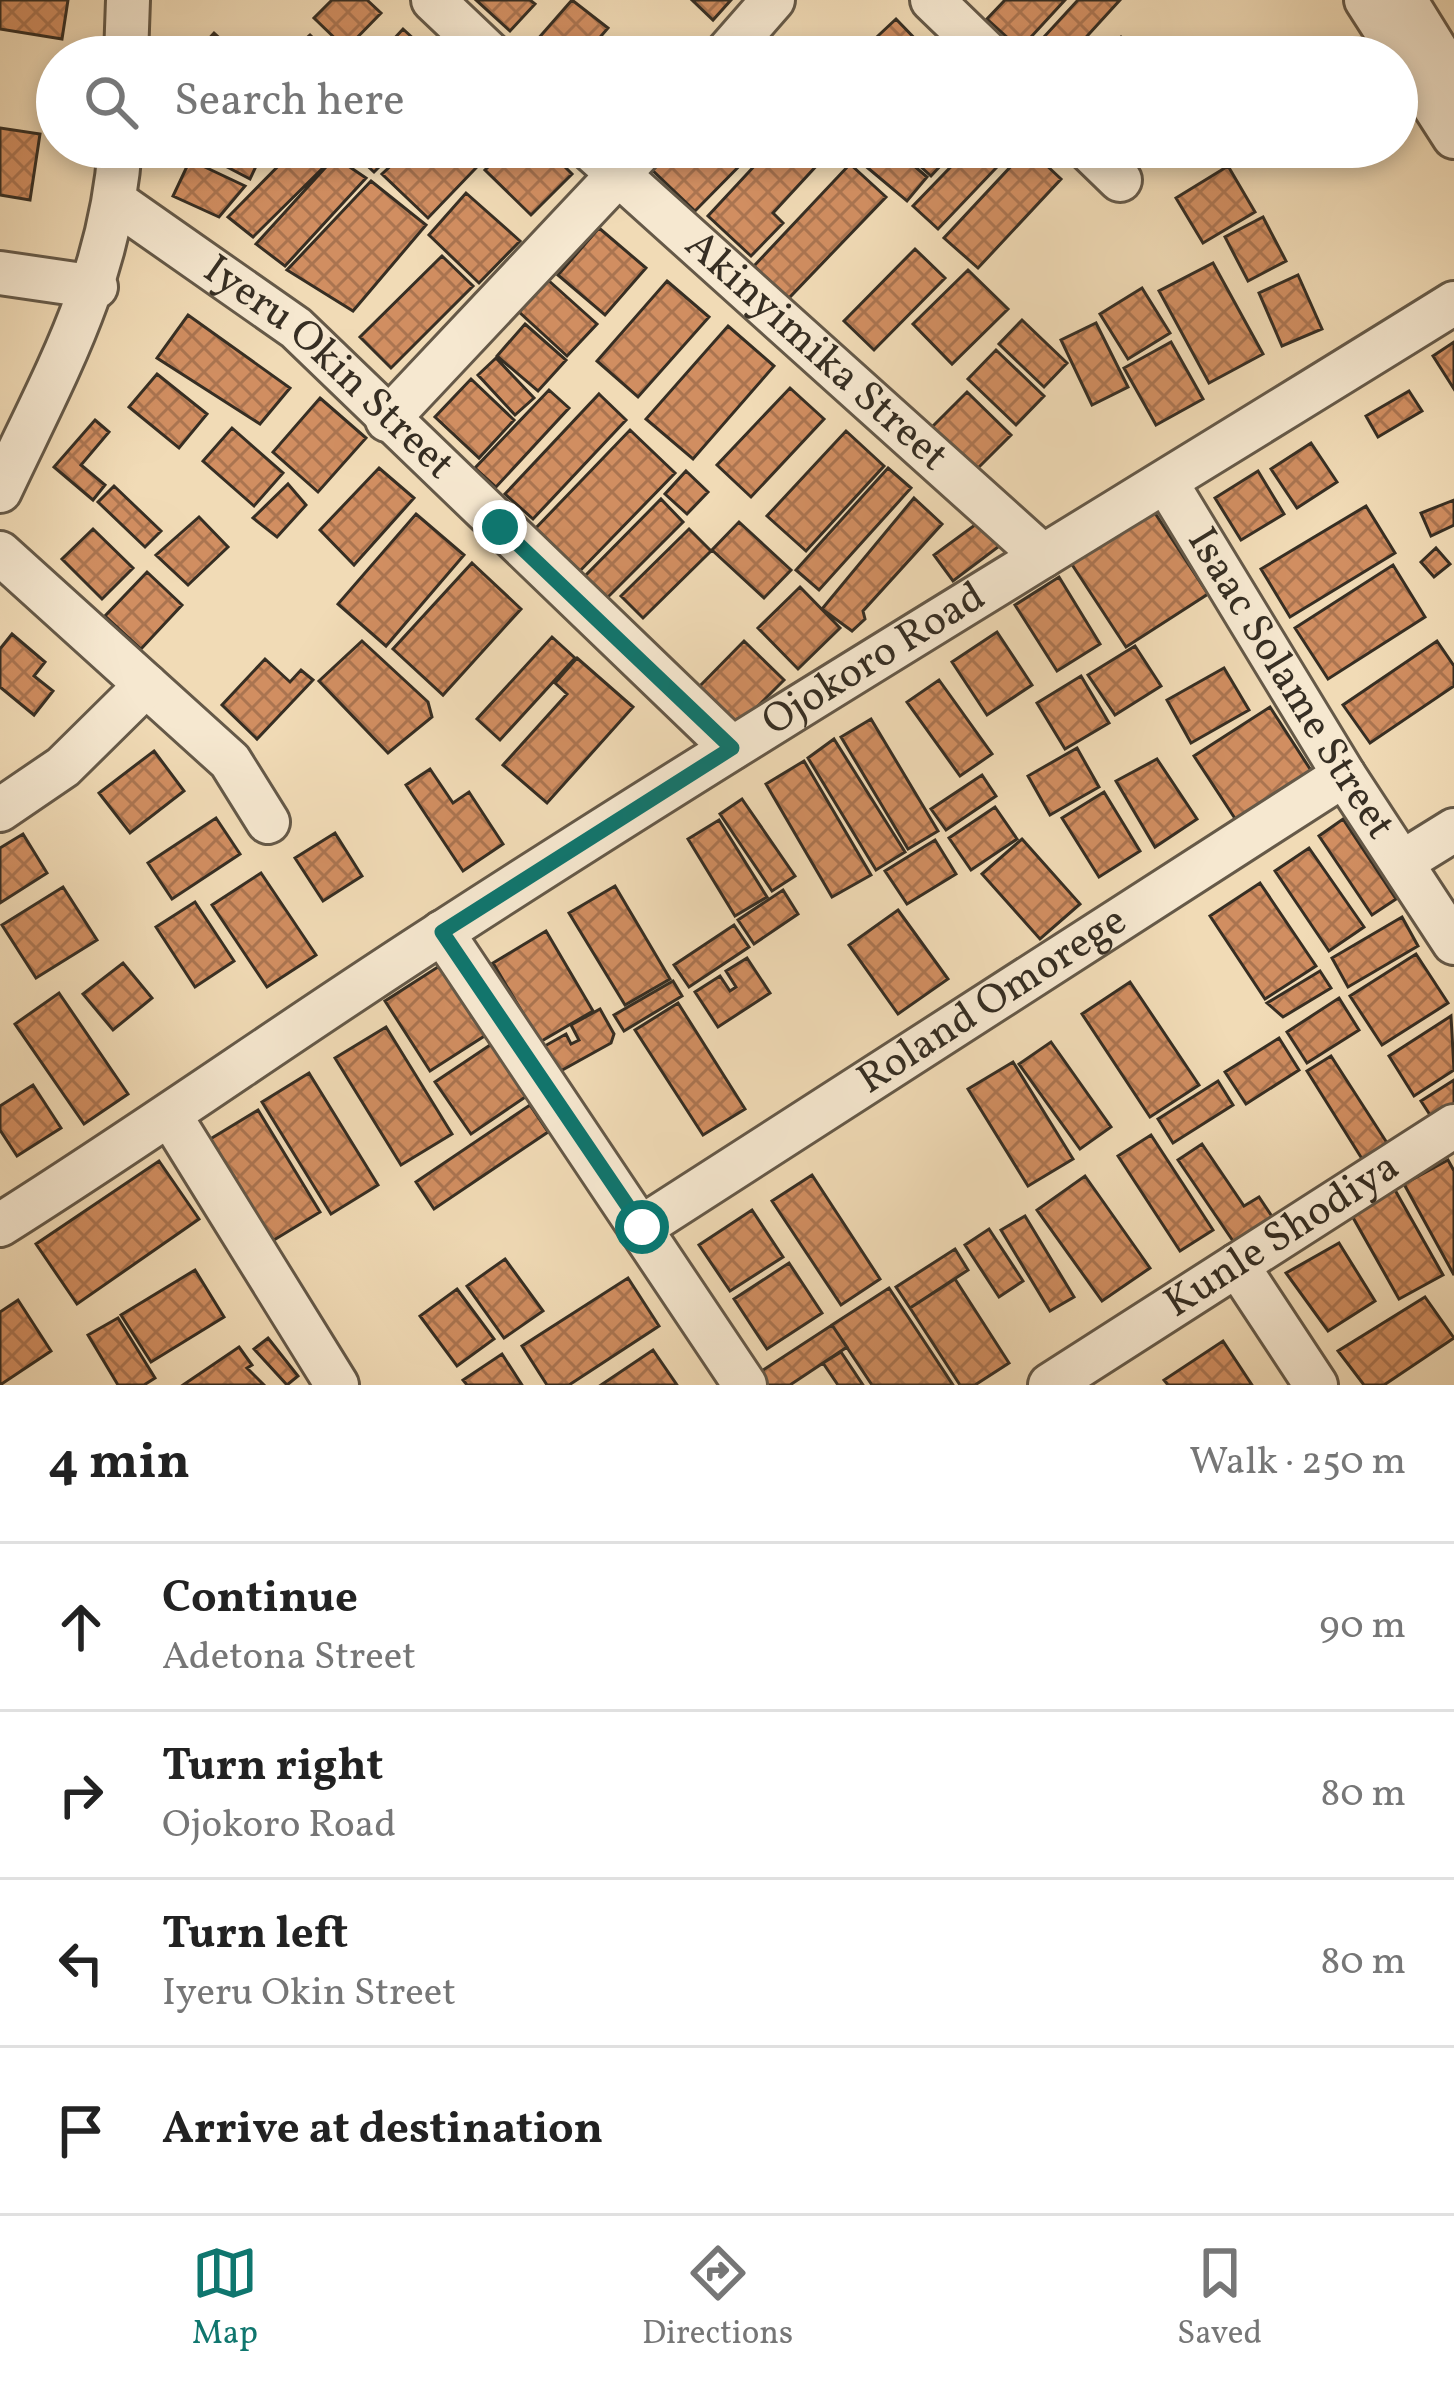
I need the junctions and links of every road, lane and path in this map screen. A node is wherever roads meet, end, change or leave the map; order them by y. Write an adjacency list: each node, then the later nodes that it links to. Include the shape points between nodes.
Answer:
1 (128, 0): 7 (street)
2 (434, 0): 8 (street)
3 (773, 0): 9 (street)
4 (932, 0): 10 (street)
5 (1366, 0): 11 (street)
6 (1405, 0): 12 (street)
7 (127, 36)
8 (471, 36)
9 (741, 36)
10 (970, 36)
11 (1389, 36)
12 (1454, 79)
13 (1418, 80): 14 (street)
14 (1454, 136)
15 (118, 168): 20 (street)
16 (606, 168): 24 (street)
17 (628, 168): 28 (street, Akinyimika Street)
18 (1108, 168): 19 (street)
19 (1120, 180)
20 (116, 202): 22 (street); 24 (street, Iyeru Okin Street, via 265,302)
21 (0, 273): 22 (street)
22 (96, 286): 26 (street)
23 (1454, 303): 25 (street, Ojokoro Road)
24 (387, 420): 30 (street, Iyeru Okin Street)
25 (1166, 482): 28 (street, Ojokoro Road); 31 (street, Isaac Solame Street)
26 (0, 491)
27 (0, 553): 29 (street)
28 (1043, 556): 30 (street, Ojokoro Road)
29 (146, 685): 32 (street, via 64,767); 33 (street, via 230,760)
30 (732, 748): 36 (street, Ojokoro Road)
31 (1344, 775): 35 (street, Isaac Solame Street); 41 (street, Roland Omorege)
32 (0, 810)
33 (268, 822)
34 (1454, 830): 35 (street)
35 (1404, 861): 37 (street, Isaac Solame Street)
36 (442, 932): 38 (street, Ojokoro Road); 41 (street)
37 (1454, 943)
38 (171, 1117): 40 (street, Ojokoro Road); 43 (street)
39 (1454, 1126): 42 (street, Kunle Shodiya)
40 (0, 1225)
41 (642, 1227): 44 (street)
42 (1238, 1265): 45 (street, Kunle Shodiya); 46 (street)
43 (337, 1385)
44 (745, 1385)
45 (1050, 1385)
46 (1316, 1385)

